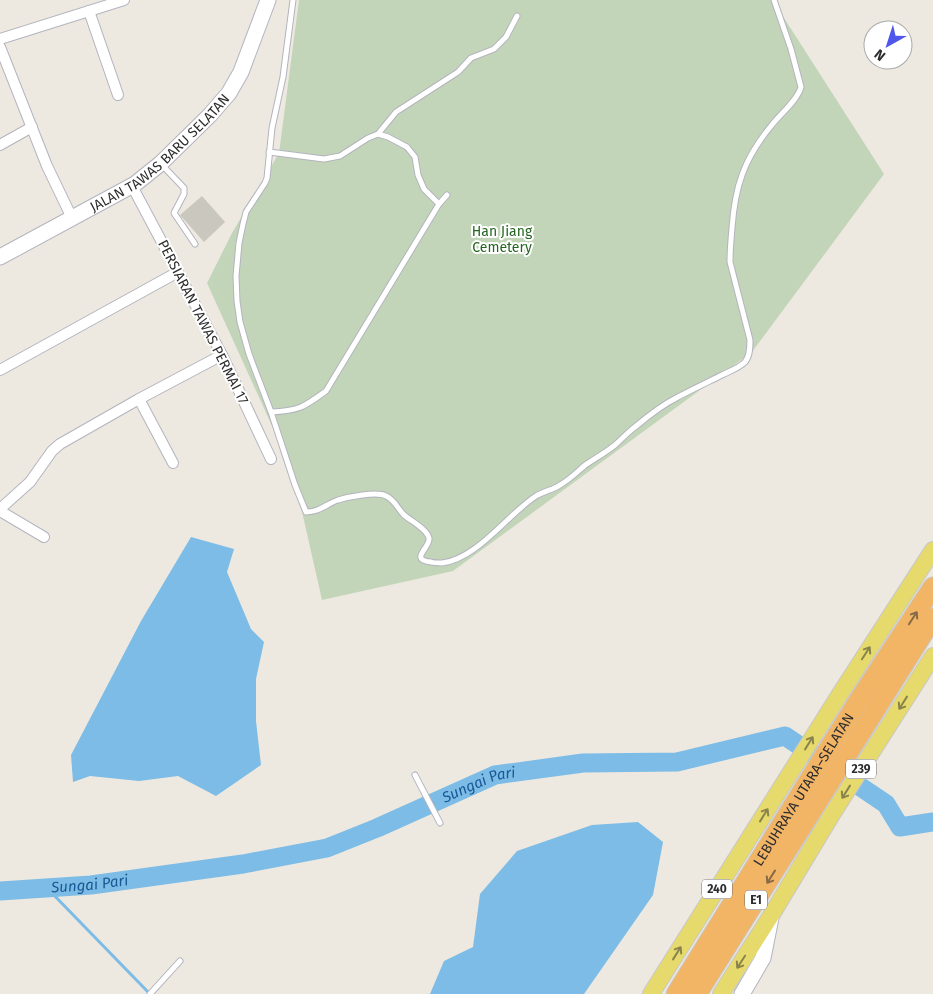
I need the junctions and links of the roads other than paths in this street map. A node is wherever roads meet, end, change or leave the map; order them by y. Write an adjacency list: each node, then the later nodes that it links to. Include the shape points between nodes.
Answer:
1 (124, 0): 5 (street)
2 (268, 0): 14 (street, JALAN TAWAS BARU SELATAN, via 241,72 229,93)
3 (293, 0): 13 (lane)
4 (774, 0): 25 (lane, via 802,87 752,153 735,197 730,262 750,340 748,357 742,364 658,409 562,485 536,496 475,548 441,563 422,559 428,536 384,495 346,498 317,511 306,512)
5 (89, 11): 7 (street); 9 (street)
6 (517, 16): 11 (lane, via 506,37 494,49 471,58 458,72 396,112)
7 (0, 39)
8 (0, 47): 10 (street)
9 (118, 95)
10 (32, 128): 12 (street); 18 (street)
11 (378, 134): 13 (lane, via 340,156 324,159); 17 (lane, via 407,147 415,157 424,189)
12 (0, 146)
13 (269, 152): 25 (lane, via 267,178 246,212 236,276 240,322)
14 (160, 164): 15 (street, JALAN TAWAS BARU SELATAN); 19 (lane, via 184,188 174,213)
15 (132, 186): 18 (street, JALAN TAWAS BARU SELATAN); 21 (street, PERSIARAN TAWAS PERMAI 17)
16 (447, 195): 17 (lane)
17 (439, 204): 25 (lane, via 326,391 304,407)
18 (72, 218): 20 (street, JALAN TAWAS BARU SELATAN)
19 (195, 244)
20 (0, 257)
21 (178, 272): 22 (street, PERSIARAN TAWAS PERMAI 17); 23 (street)
22 (222, 355): 24 (street); 26 (street, PERSIARAN TAWAS PERMAI 17)
23 (0, 370)
24 (139, 399): 27 (street); 28 (street, via 60,444 30,482)
25 (271, 412)
26 (271, 459)
27 (173, 463)
28 (0, 510): 29 (street)
29 (44, 536)
30 (933, 550): 40 (main road, 240, one-way to 30)
31 (933, 587): 41 (highway, LEBUHRAYA UTARA–SELATAN / E1, one-way to 31)
32 (933, 618): 42 (highway, LEBUHRAYA UTARA–SELATAN / E1, one-way to 42)
33 (933, 656): 34 (main road, 239)
34 (928, 669): 37 (main road, 239, one-way to 37, via 831,816)
35 (415, 775): 36 (lane)
36 (440, 824)
37 (772, 914): 43 (main road, 239, one-way to 43); 44 (street, via 763,958)
38 (180, 961): 39 (lane)
39 (150, 994)
40 (651, 994)
41 (676, 994)
42 (697, 994)
43 (721, 994)
44 (742, 994)

